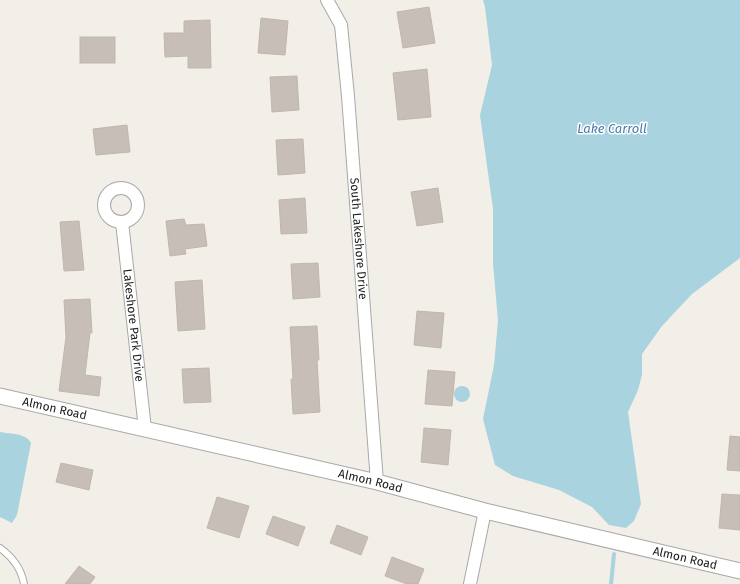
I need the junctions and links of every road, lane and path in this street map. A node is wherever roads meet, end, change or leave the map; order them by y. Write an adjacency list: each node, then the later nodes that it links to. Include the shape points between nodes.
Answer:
1 (327, 0): 5 (street, South Lakeshore Drive, via 341,25)
2 (122, 222): 4 (street, Lakeshore Park Drive)
3 (0, 396): 4 (street, Almon Road)
4 (145, 429): 5 (street, Almon Road)
5 (377, 482): 6 (street, Almon Road)
6 (485, 511): 8 (street, Almon Road); 10 (street)
7 (0, 548): 9 (lane, via 22,572)
8 (740, 571)
9 (24, 584)
10 (470, 584)

